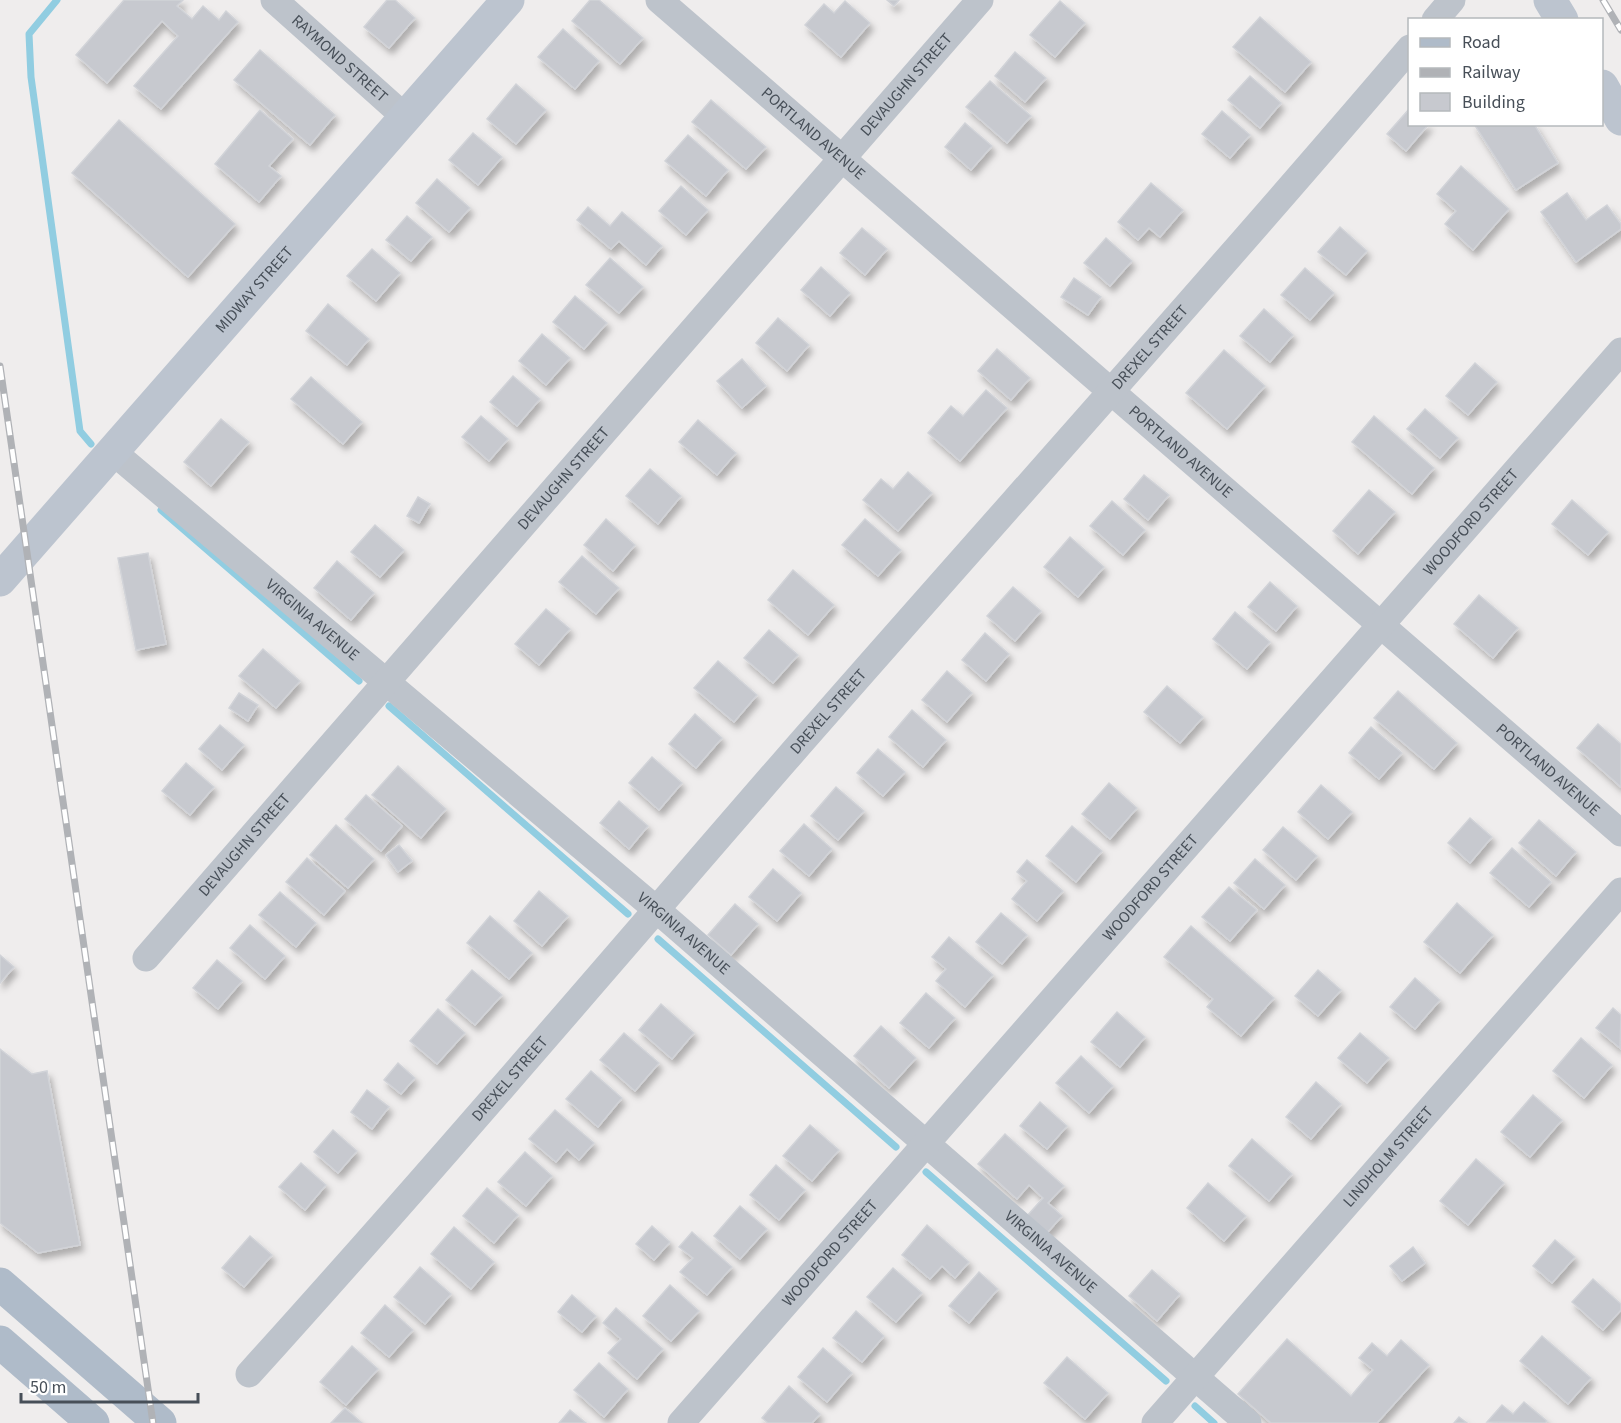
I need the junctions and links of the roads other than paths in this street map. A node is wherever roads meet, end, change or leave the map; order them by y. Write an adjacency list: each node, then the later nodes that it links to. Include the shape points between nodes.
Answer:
1 (274, 0): 11 (street, RAYMOND STREET)
2 (508, 0): 11 (street, MIDWAY STREET)
3 (658, 0): 13 (street, PORTLAND AVENUE)
4 (980, 0): 13 (street, DEVAUGHN STREET)
5 (1452, 0): 7 (street)
6 (1550, 0): 8 (street)
7 (1437, 18)
8 (1561, 18)
9 (1408, 50): 15 (street, DREXEL STREET)
10 (1603, 88): 12 (street)
11 (405, 117): 16 (street, MIDWAY STREET)
12 (1621, 119)
13 (842, 159): 15 (street, PORTLAND AVENUE); 19 (street, DEVAUGHN STREET)
14 (1621, 351): 18 (street, WOODFORD STREET)
15 (1111, 392): 18 (street, PORTLAND AVENUE); 22 (street, DREXEL STREET)
16 (112, 452): 17 (street, MIDWAY STREET); 19 (street, VIRGINIA AVENUE)
17 (0, 580)
18 (1381, 625): 20 (street, PORTLAND AVENUE); 24 (street, WOODFORD STREET)
19 (386, 680): 22 (street, VIRGINIA AVENUE); 23 (street, DEVAUGHN STREET)
20 (1621, 833)
21 (1621, 891): 28 (street, LINDHOLM STREET)
22 (657, 910): 24 (street, VIRGINIA AVENUE); 27 (street, DREXEL STREET)
23 (146, 958)
24 (924, 1144): 28 (street, VIRGINIA AVENUE); 31 (street, WOODFORD STREET)
25 (0, 1284): 30 (main road)
26 (0, 1342): 29 (main road)
27 (249, 1374)
28 (1195, 1377): 32 (street, LINDHOLM STREET); 33 (street, VIRGINIA AVENUE)
29 (93, 1423)
30 (160, 1423)
31 (681, 1423)
32 (1155, 1423)
33 (1248, 1423)

